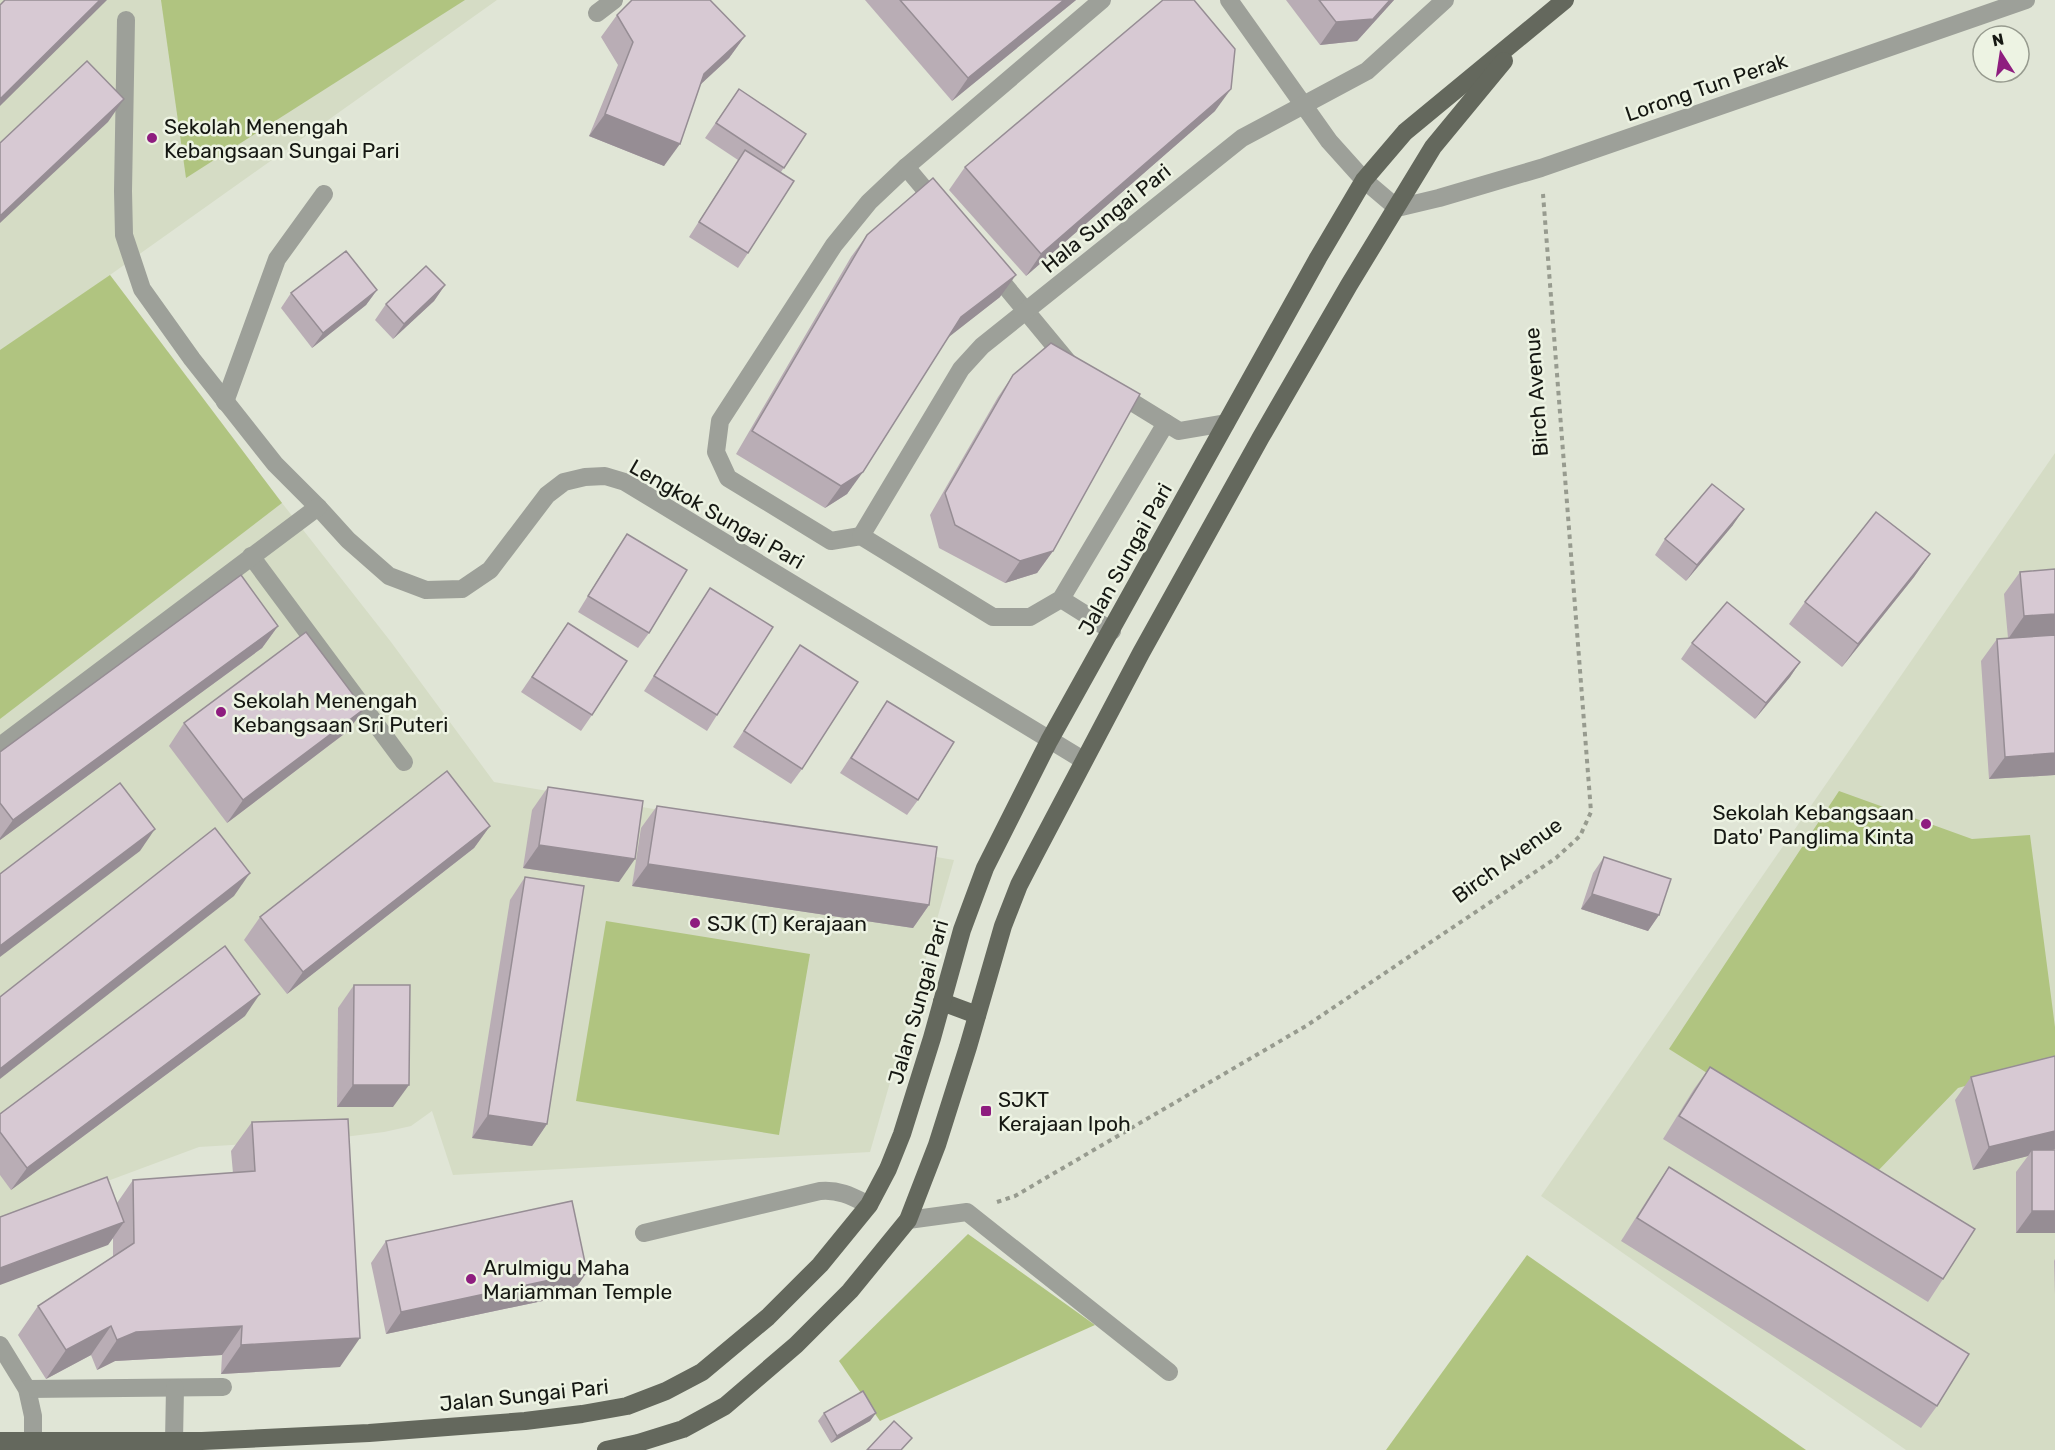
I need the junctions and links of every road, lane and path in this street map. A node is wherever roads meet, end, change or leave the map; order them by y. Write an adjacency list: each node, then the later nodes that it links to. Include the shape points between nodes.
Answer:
1 (614, 0): 7 (street)
2 (1102, 0): 11 (street)
3 (1229, 0): 10 (street)
4 (1446, 0): 10 (street, Hala Sungai Pari, via 1367,71)
5 (1565, 0): 9 (main road, Jalan Sungai Pari)
6 (2026, 0): 12 (street, Lorong Tun Perak)
7 (597, 13)
8 (126, 20): 19 (street, Lengkok Sungai Pari, via 124,235 142,289)
9 (1530, 30): 13 (main road, Jalan Sungai Pari, via 1405,132); 15 (main road, Jalan Sungai Pari, via 1433,147)
10 (1302, 105): 13 (street); 18 (street, Hala Sungai Pari, via 1242,138)
11 (906, 167): 16 (street); 23 (street, via 869,202 834,245 720,421 716,452 728,478 831,541)
12 (1541, 168): 15 (street, Lorong Tun Perak); 34 (path, Birch Avenue, via 1591,812 1580,836 1547,864 1306,1026 1015,1197)
13 (1364, 180): 15 (street); 21 (main road, Jalan Sungai Pari)
14 (324, 194): 19 (street, via 277,259)
15 (1397, 208): 29 (main road, Jalan Sungai Pari, via 1261,437)
16 (952, 221)
17 (982, 257): 18 (street)
18 (1027, 311): 20 (street, via 1066,362); 23 (street, Hala Sungai Pari, via 982,346 961,369)
19 (225, 402): 22 (street, Lengkok Sungai Pari, via 275,464)
20 (1166, 423): 21 (street, via 1179,431); 25 (street)
21 (1226, 423): 26 (main road, Jalan Sungai Pari)
22 (318, 507): 24 (street); 27 (street, Lengkok Sungai Pari, via 389,576 426,590 462,589 490,570 547,495 564,482 605,476 625,482)
23 (861, 537): 25 (street, via 993,617 1030,617)
24 (251, 556): 28 (street); 30 (street)
25 (1061, 599): 26 (street)
26 (1112, 631): 27 (main road, Jalan Sungai Pari)
27 (1049, 741): 29 (street, Lengkok Sungai Pari); 31 (main road, Jalan Sungai Pari, via 985,868)
28 (0, 746)
29 (1083, 760): 32 (main road, Jalan Sungai Pari, via 1019,885)
30 (404, 762)
31 (942, 1002): 32 (main road); 33 (main road, Jalan Sungai Pari, via 902,1134)
32 (977, 1015): 35 (main road, Jalan Sungai Pari, via 937,1144)
33 (869, 1205): 36 (street, via 845,1193 820,1191); 45 (main road, Jalan Sungai Pari, via 820,1265 768,1317 702,1372 627,1406 525,1421)
34 (968, 1212): 35 (street); 38 (street)
35 (908, 1220): 46 (main road, Jalan Sungai Pari, via 850,1291 796,1345 725,1406 682,1429)
36 (644, 1233)
37 (0, 1345): 41 (street)
38 (1169, 1372)
39 (174, 1388): 40 (street); 41 (street); 43 (street)
40 (223, 1388)
41 (27, 1389): 44 (street)
42 (0, 1441): 44 (main road, Jalan Sungai Pari)
43 (174, 1441): 44 (main road, Jalan Sungai Pari); 45 (main road, Jalan Sungai Pari)
44 (33, 1442)
45 (202, 1445)
46 (606, 1450)

